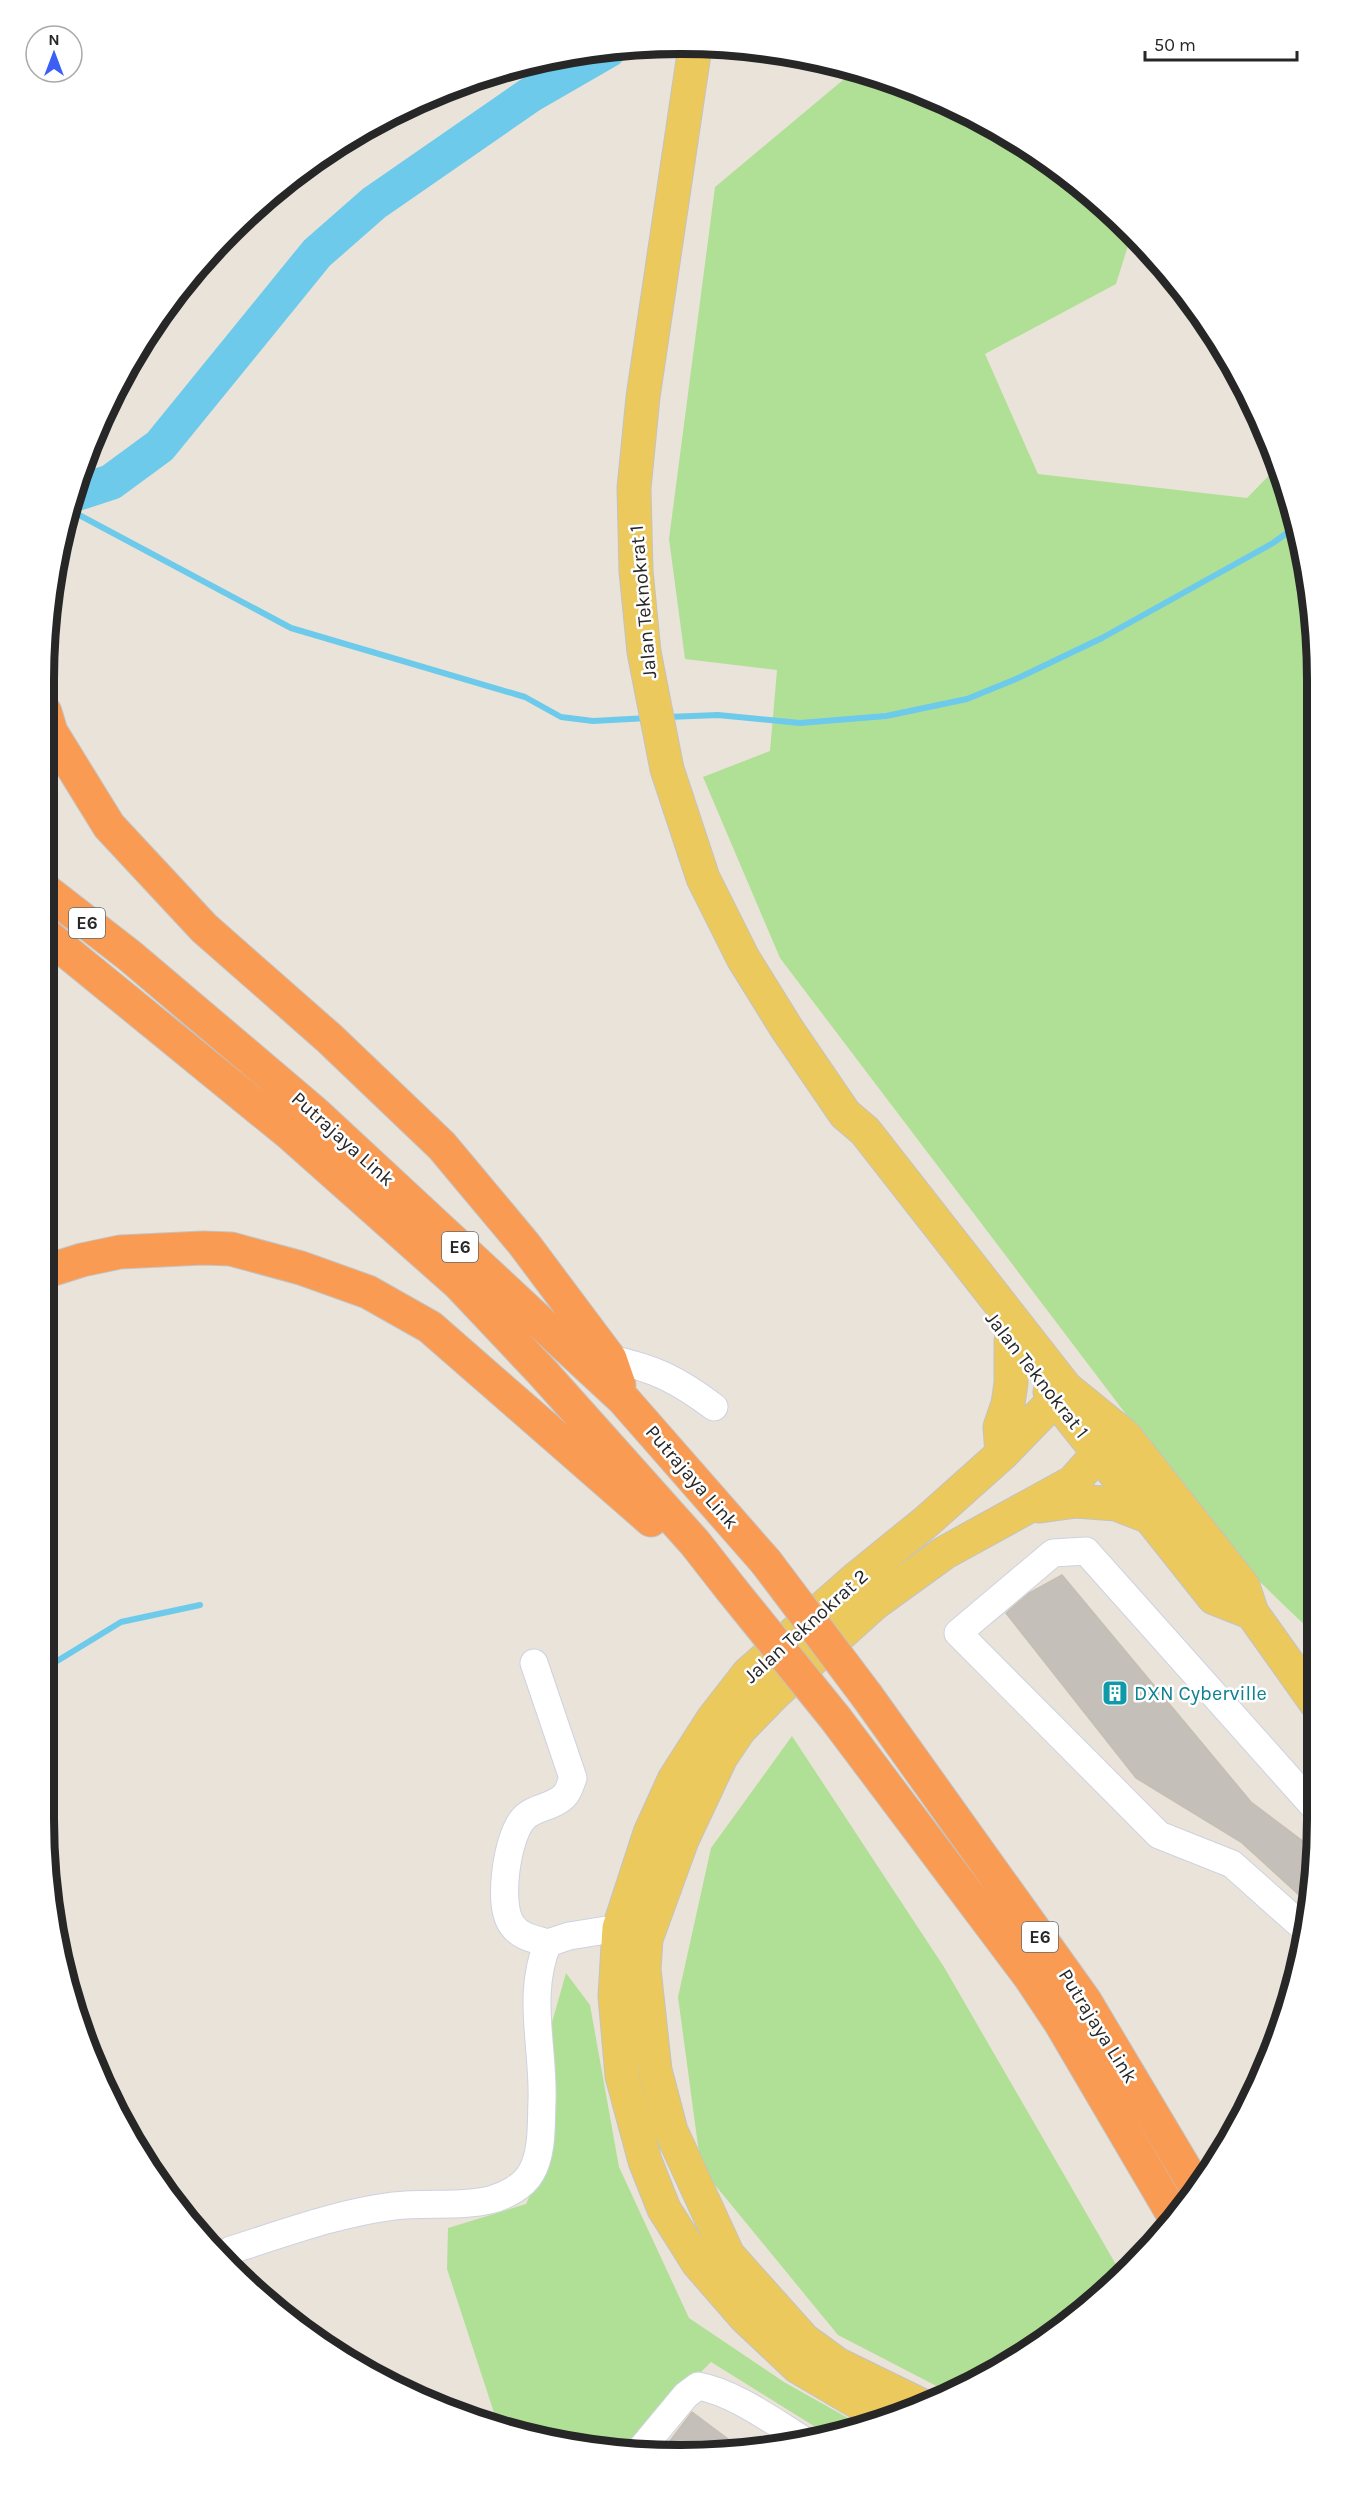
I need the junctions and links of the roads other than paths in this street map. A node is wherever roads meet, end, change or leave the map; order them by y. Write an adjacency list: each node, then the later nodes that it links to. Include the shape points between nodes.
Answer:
1 (694, 54): 5 (main road, Jalan Teknokrat 1, via 642,397 635,476 636,571 644,652 667,769 703,878 743,958)
2 (54, 737): 8 (highway, via 109,826 204,928 329,1038 442,1146 524,1244)
3 (54, 897): 10 (highway, Putrajaya Link / E6, via 315,1113)
4 (54, 941): 18 (highway, Putrajaya Link / E6, via 289,1133 459,1284)
5 (845, 1114): 7 (main road, Jalan Teknokrat 1, via 851,1138); 9 (main road, Jalan Teknokrat 1, via 865,1131)
6 (54, 1269): 18 (highway, via 120,1252 231,1249 368,1292 429,1327 661,1529)
7 (1011, 1341): 9 (main road, Jalan Teknokrat 1); 13 (main road, via 1011,1383 1000,1427)
8 (610, 1359): 10 (highway); 11 (lane, via 645,1366 667,1376)
9 (1060, 1393): 12 (main road, Jalan Teknokrat 1); 13 (main road, Jalan Teknokrat 2); 14 (main road, Jalan Teknokrat 1)
10 (624, 1400): 26 (highway, Putrajaya Link / E6, bridge, via 766,1562 867,1696 1085,2001)
11 (714, 1407)
12 (1125, 1436): 14 (main road, Jalan Teknokrat 2); 19 (main road, Jalan Teknokrat 1, via 1243,1586)
13 (1012, 1444): 15 (main road, via 1035,1431 1061,1436 1070,1448); 24 (main road, Jalan Teknokrat 2, via 748,1674 712,1719 675,1780 650,1833)
14 (1098, 1454): 15 (main road, Jalan Teknokrat 2); 17 (main road, Jalan Teknokrat 1)
15 (1072, 1482): 16 (main road, Jalan Teknokrat 2)
16 (1022, 1509): 17 (main road, via 1094,1502 1116,1504); 29 (main road, Jalan Teknokrat 2, via 944,1553 875,1603 740,1729 721,1758 682,1840 646,1939 646,2000 658,2080 671,2131 728,2255 804,2340 837,2364)
17 (1147, 1516): 19 (main road, Jalan Teknokrat 1, via 1214,1598)
18 (695, 1543): 27 (highway, Putrajaya Link / E6, bridge, via 836,1719 1036,1986)
19 (1252, 1613): 21 (main road, Jalan Teknokrat 1)
20 (534, 1664): 25 (lane, via 573,1778 566,1794 556,1803 530,1812 521,1821 505,1872 504,1898 511,1924 524,1937)
21 (1307, 1690)
22 (1307, 1799): 23 (lane, via 1086,1551 1053,1553 958,1633 1159,1835 1232,1864)
23 (1298, 1923)
24 (619, 1928): 25 (lane); 30 (main road, Jalan Teknokrat 2, via 615,1996 622,2076 645,2162 664,2209 698,2263 745,2318 798,2367)
25 (548, 1943): 28 (lane, via 540,1961 537,2008 542,2098 538,2150 531,2174 508,2194 487,2201 395,2206 340,2216)
26 (1192, 2180)
27 (1170, 2210)
28 (228, 2252)
29 (911, 2400)
30 (879, 2413)
31 (795, 2434): 32 (lane, via 711,2388 698,2386)
32 (645, 2444)

